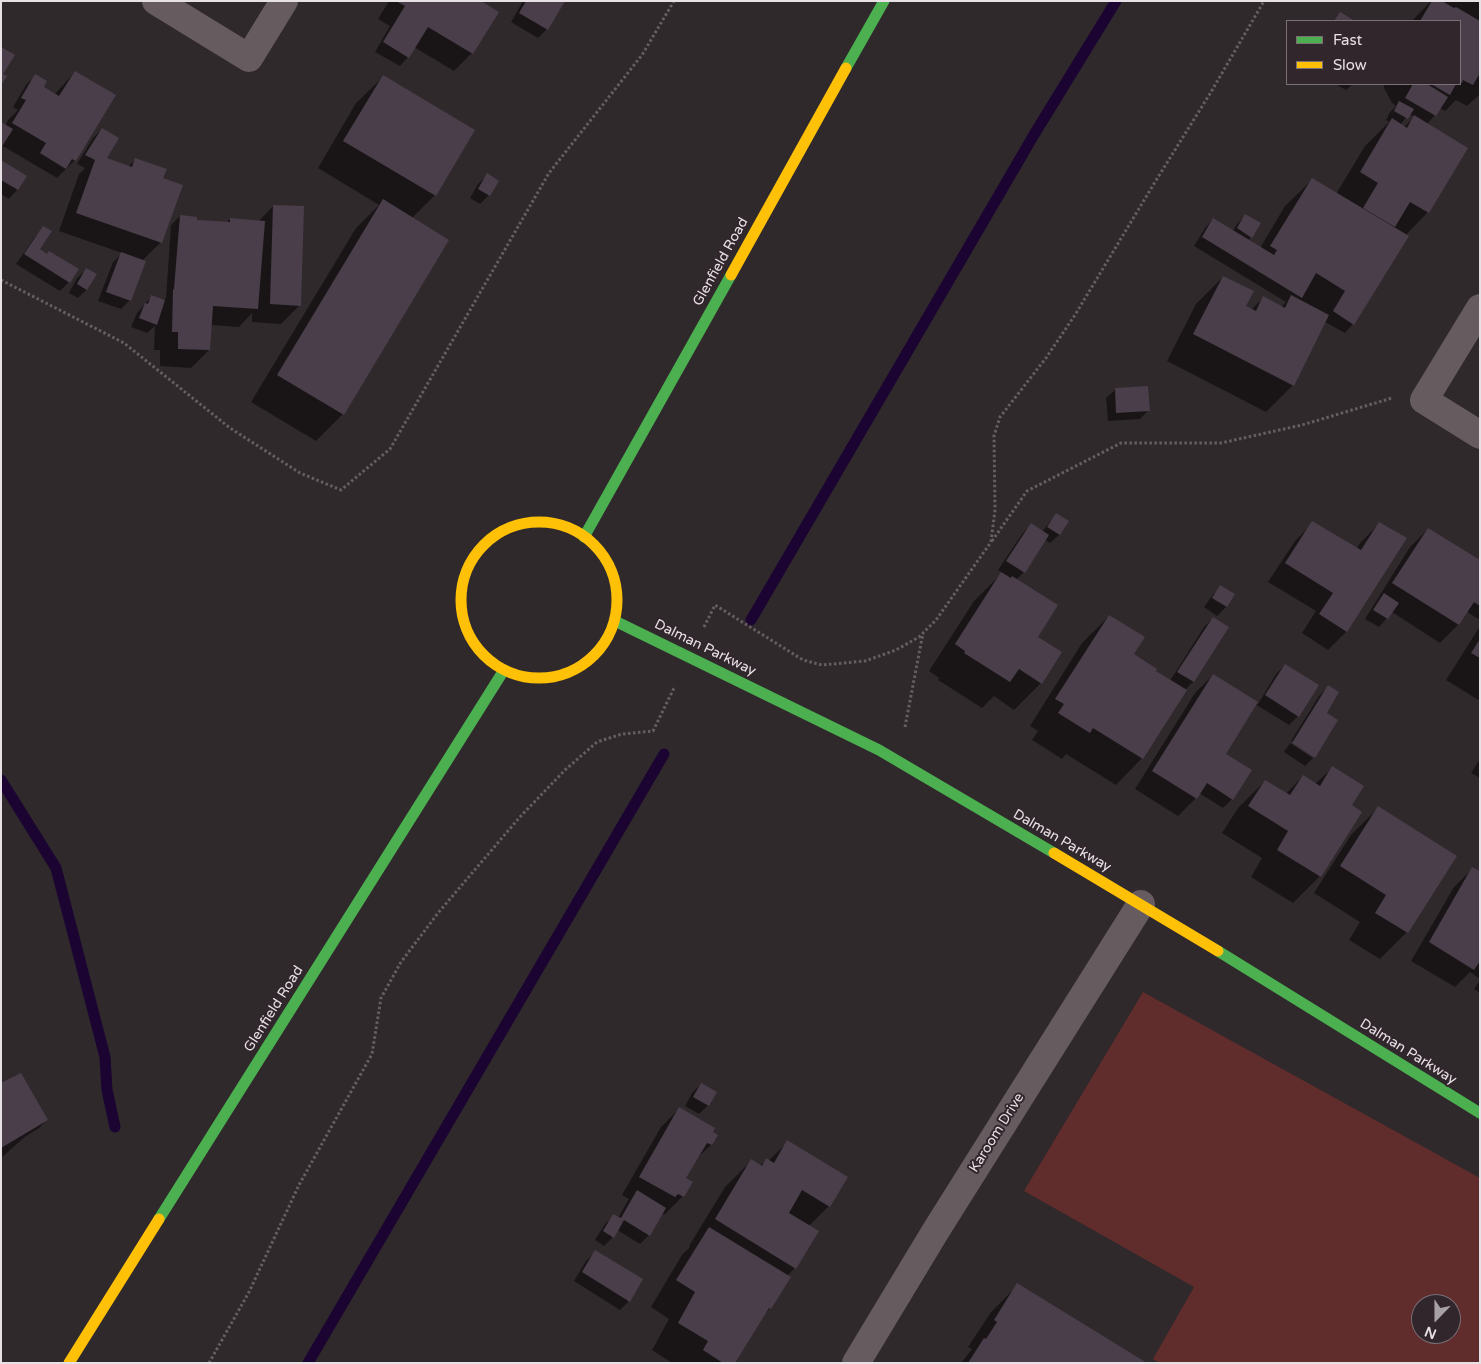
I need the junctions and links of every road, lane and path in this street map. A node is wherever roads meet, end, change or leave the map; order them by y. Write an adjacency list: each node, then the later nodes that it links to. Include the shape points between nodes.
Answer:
1 (156, 1): 2 (street, via 249,58)
2 (284, 1)
3 (674, 1): 5 (path, via 642,55 549,173 390,449 341,490 300,473 230,428 124,343)
4 (884, 1): 9 (main road, Glenfield Road)
5 (1, 280)
6 (1480, 308): 7 (street)
7 (1424, 400): 8 (street); 10 (path, via 1393,398 1302,425 1221,443 1121,442 1027,492)
8 (1480, 436)
9 (584, 536): 11 (main road, via 601,553 612,574 617,598); 13 (main road, via 560,525 534,523 509,528 486,542 470,562 462,587 462,613 471,638 487,658)
10 (991, 542)
11 (615, 621): 13 (main road, via 600,650 568,673 542,678 525,677); 14 (main road, Dalman Parkway)
12 (923, 633): 14 (path)
13 (504, 670): 17 (main road, Glenfield Road)
14 (898, 762): 15 (main road, Dalman Parkway)
15 (1141, 904): 16 (main road, Dalman Parkway); 18 (street, Karoom Drive)
16 (1480, 1113)
17 (69, 1363)
18 (856, 1363)

